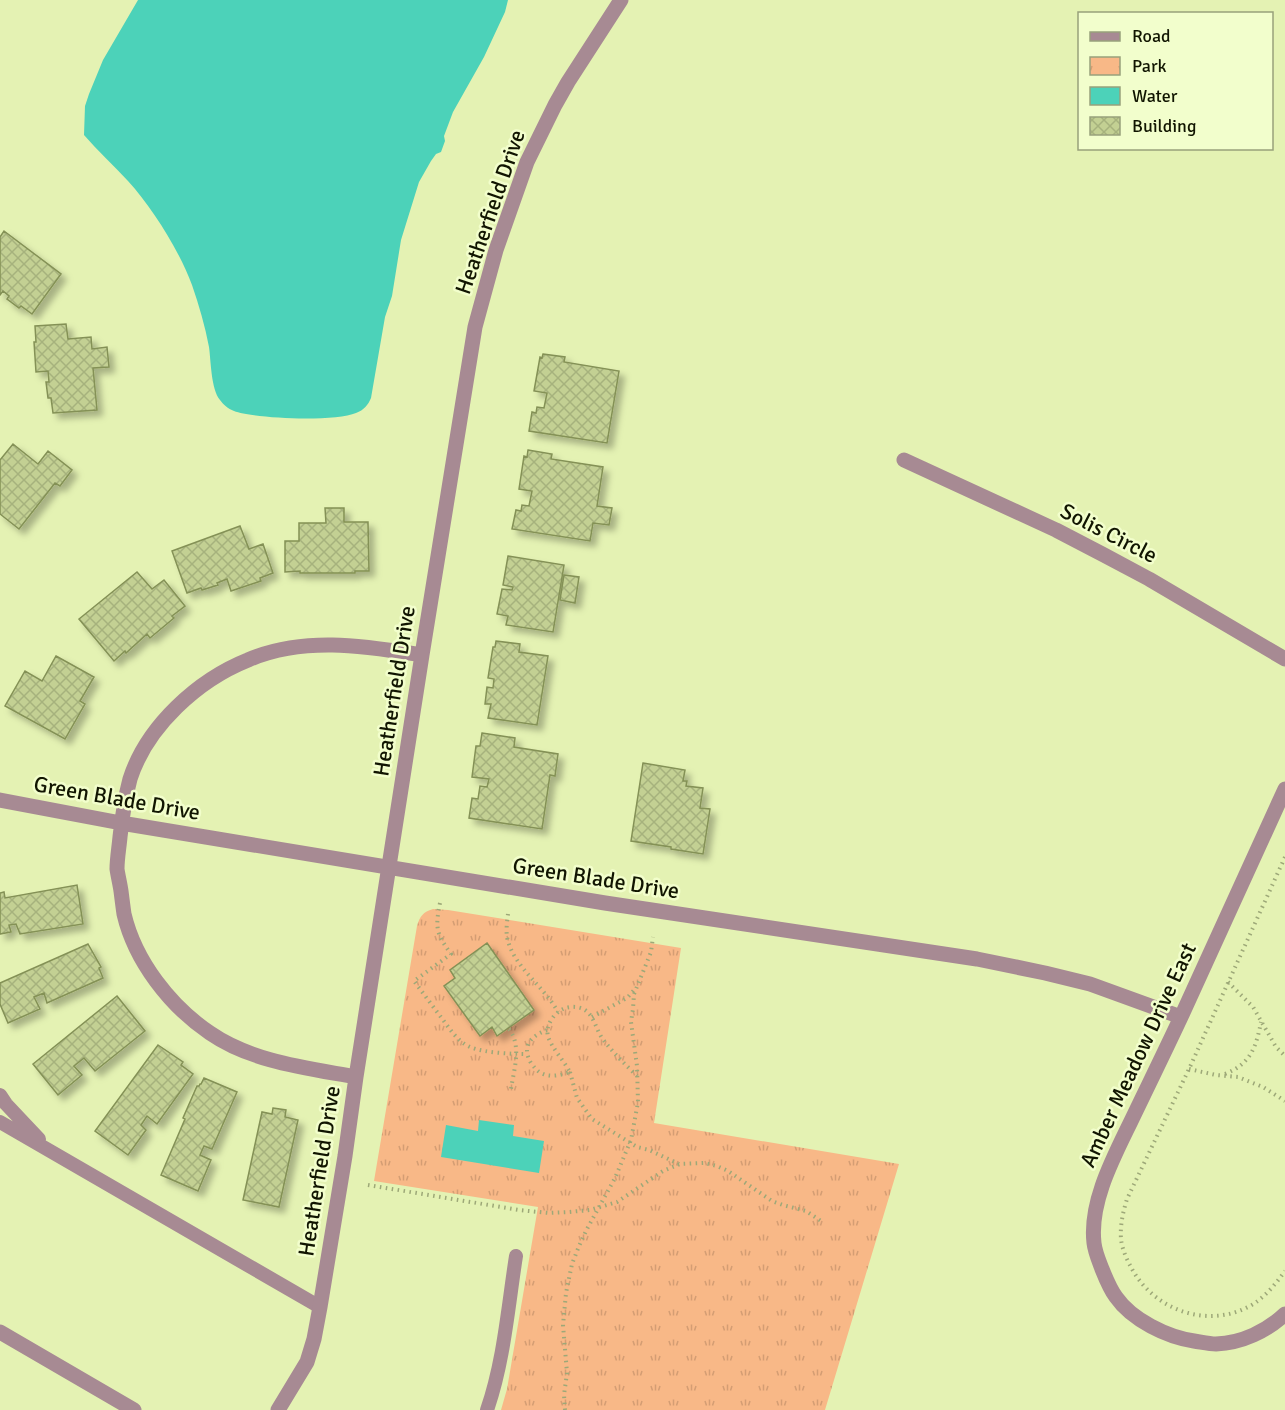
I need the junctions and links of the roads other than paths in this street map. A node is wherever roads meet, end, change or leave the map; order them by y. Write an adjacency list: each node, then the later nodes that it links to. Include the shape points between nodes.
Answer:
1 (621, 0): 3 (street, Heatherfield Drive, via 546,123 527,162 496,250 475,327)
2 (904, 460): 4 (street, Solis Circle, via 1104,555)
3 (422, 655): 7 (street, via 320,644 271,652 227,670 196,690 153,735 131,777); 8 (street, Heatherfield Drive)
4 (1285, 659)
5 (1285, 789): 9 (street, Amber Meadow Drive East)
6 (0, 800): 7 (street, Green Blade Drive)
7 (121, 823): 8 (street, Green Blade Drive); 10 (street, via 117,869 125,915 141,956 171,999 210,1034 231,1046 260,1057)
8 (390, 867): 9 (street, Green Blade Drive, via 988,962 1090,984); 10 (street, Heatherfield Drive)
9 (1181, 1017): 16 (street, Amber Meadow Drive East, via 1099,1195 1094,1243 1107,1283 1130,1312 1179,1339 1214,1344 1236,1342)
10 (356, 1077): 15 (street, Heatherfield Drive)
11 (0, 1095): 13 (lane)
12 (0, 1122): 13 (lane)
13 (48, 1150): 15 (lane)
14 (516, 1256): 20 (lane, via 494,1392)
15 (320, 1307): 19 (street, Heatherfield Drive, via 307,1362)
16 (1285, 1314)
17 (0, 1332): 18 (street)
18 (134, 1410)
19 (278, 1410)
20 (487, 1410)

